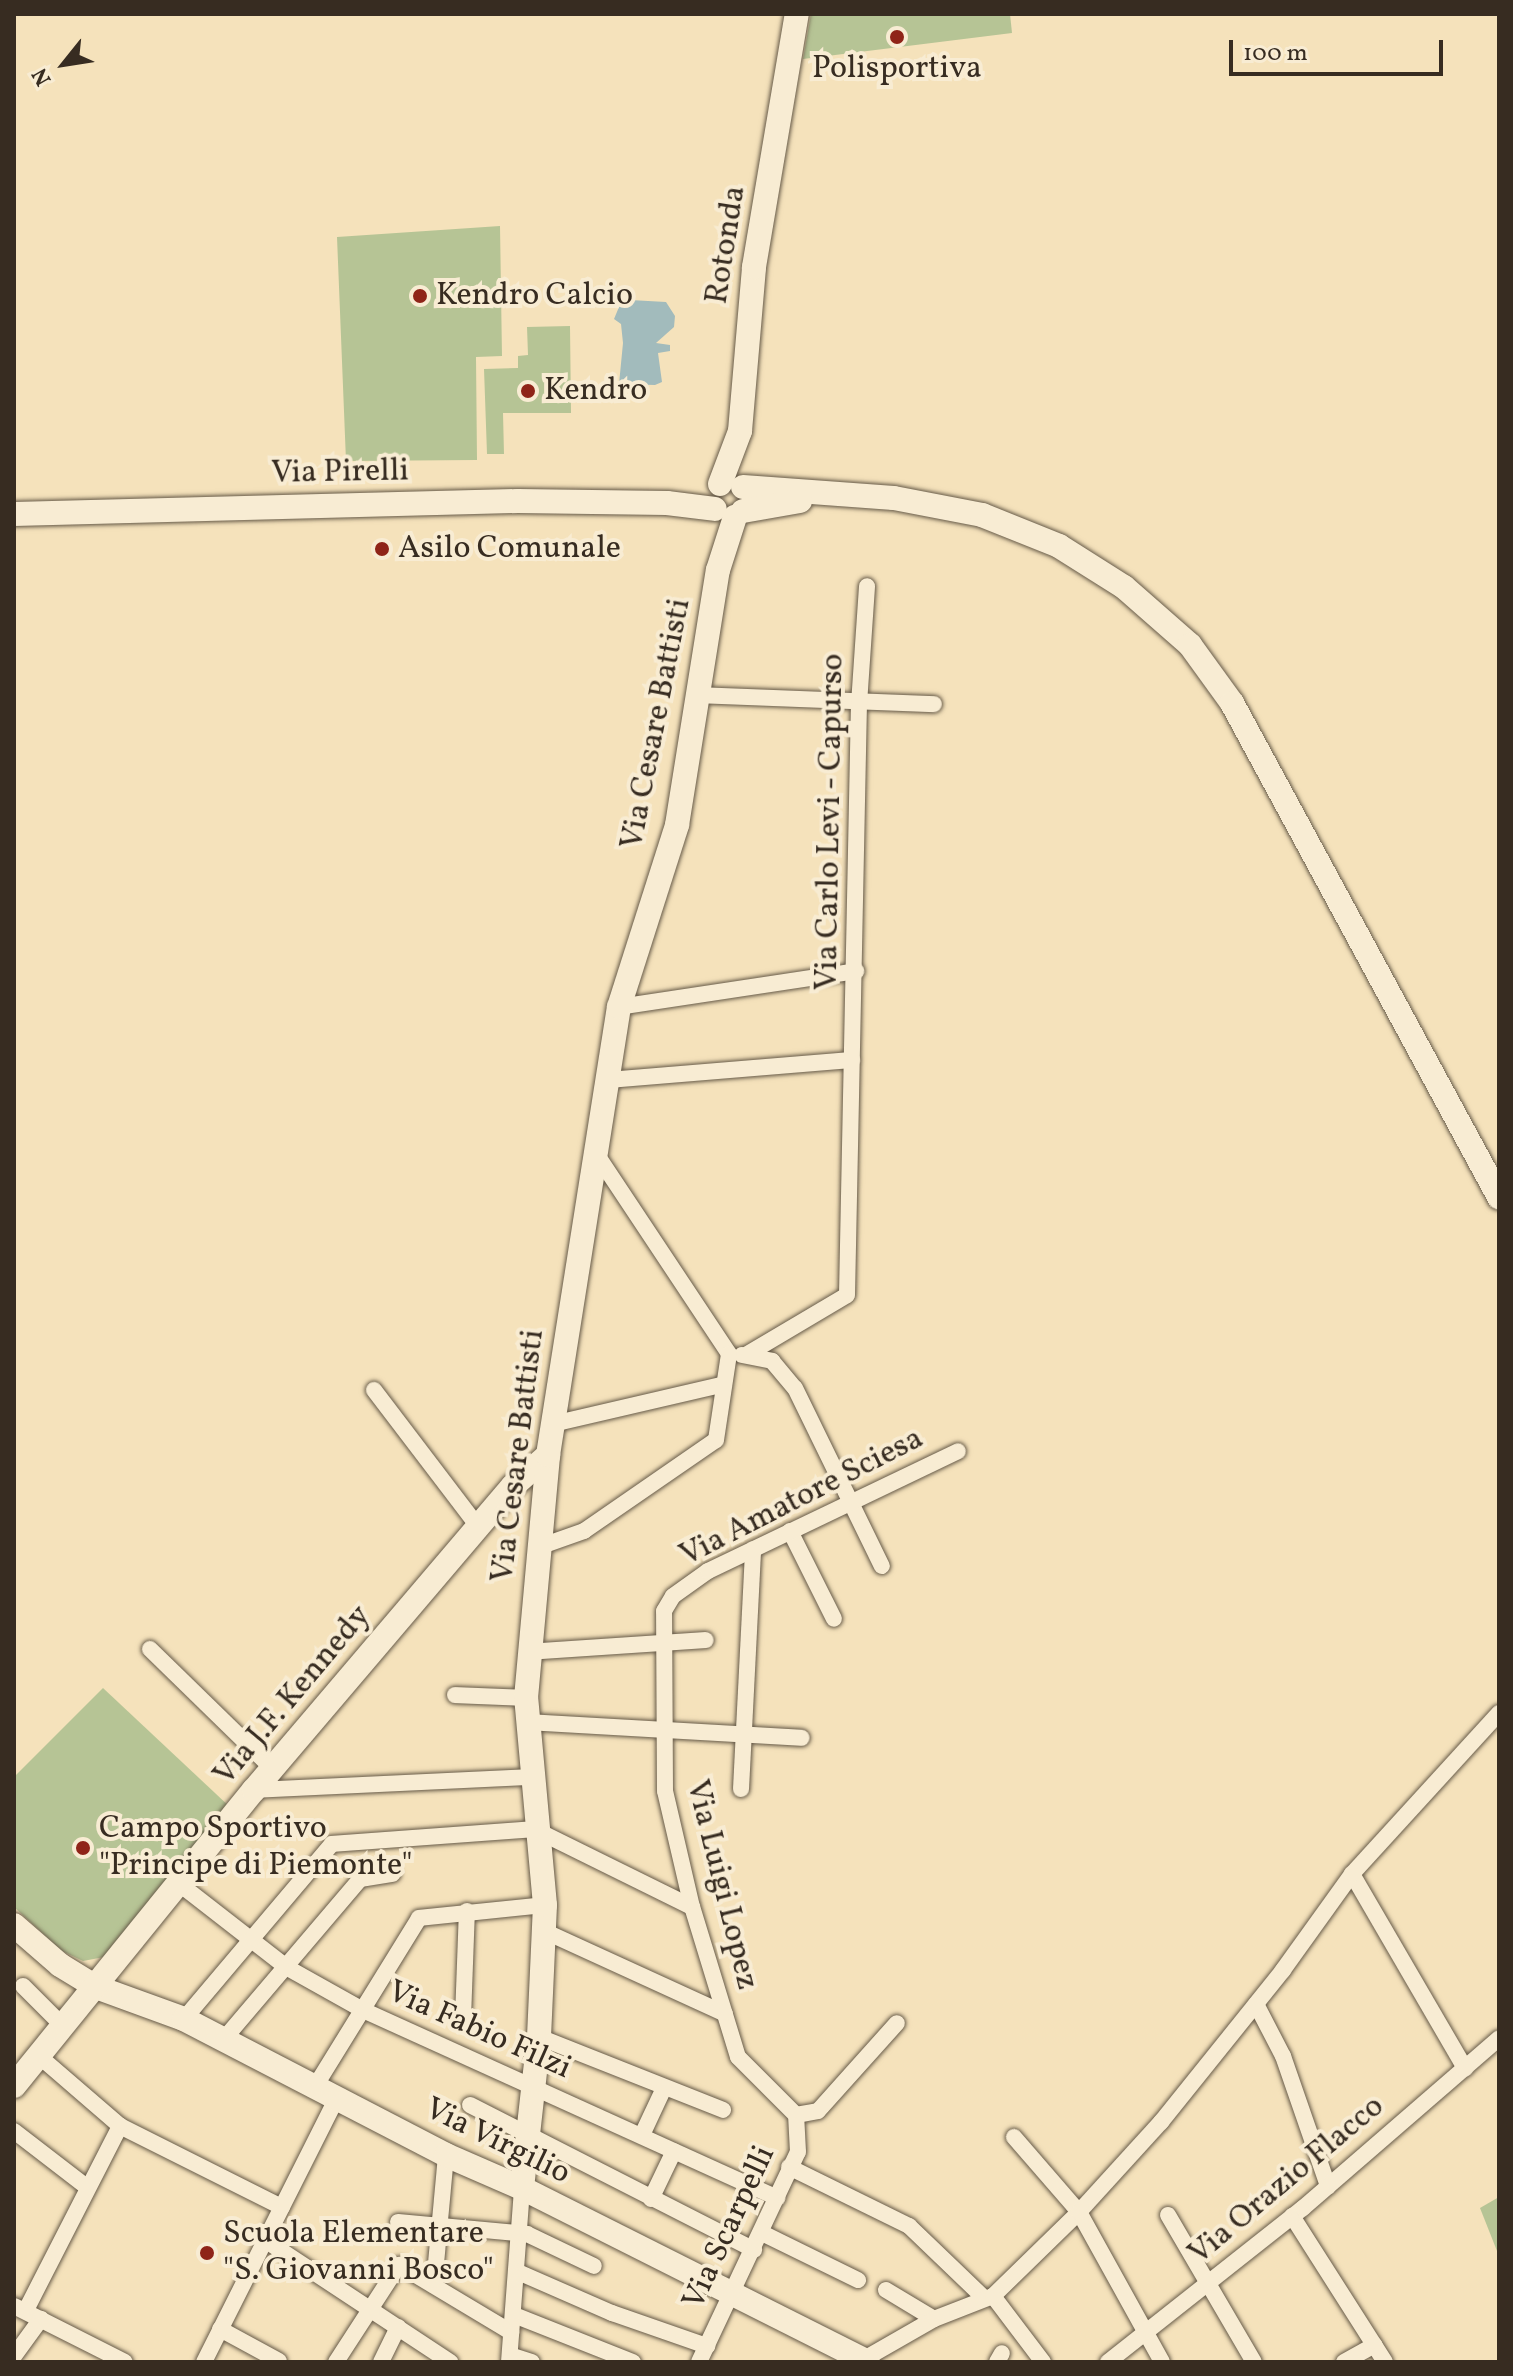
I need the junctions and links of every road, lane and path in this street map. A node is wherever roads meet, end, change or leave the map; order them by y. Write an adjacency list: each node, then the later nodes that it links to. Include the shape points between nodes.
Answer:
1 (797, 14): 2 (street, Rotonda, via 754,267)
2 (729, 499): 3 (street, Via Pirelli); 5 (street, Via Cesare Battisti); 13 (street, Via Pirelli, via 931,502 982,515 1059,546 1124,587 1190,645 1232,703)
3 (14, 514)
4 (867, 586): 6 (street, Via Carlo Levi - Capurso)
5 (697, 695): 6 (street); 9 (street, Via Cesare Battisti, via 677,825)
6 (859, 704): 7 (street); 8 (street, Via Carlo Levi - Capurso)
7 (934, 704)
8 (856, 971): 9 (street); 10 (street, Via Carlo Levi - Capurso)
9 (619, 1007): 11 (street, Via Cesare Battisti)
10 (852, 1060): 11 (street); 15 (street, Via Carlo Levi - Capurso, via 847,1295)
11 (607, 1080): 12 (street, Via Cesare Battisti)
12 (594, 1151): 14 (street); 18 (street, Via Cesare Battisti)
13 (1499, 1197)
14 (729, 1354): 15 (street); 16 (street)
15 (746, 1355): 21 (street, via 772,1361 795,1388)
16 (721, 1385): 18 (street); 24 (street, via 716,1440 584,1531)
17 (374, 1390): 22 (street)
18 (553, 1424): 20 (street, Via Cesare Battisti)
19 (958, 1451): 21 (street, Via Amatore Sciesa)
20 (548, 1455): 22 (street, Via J.F. Kennedy); 24 (street, Via Cesare Battisti)
21 (850, 1502): 23 (street, Via Amatore Sciesa); 26 (street)
22 (479, 1528): 39 (street, Via J.F. Kennedy)
23 (790, 1531): 25 (street, Via Amatore Sciesa); 28 (street)
24 (536, 1548): 32 (street, Via Cesare Battisti)
25 (753, 1549): 27 (street, Via Amatore Sciesa); 37 (street)
26 (882, 1566)
27 (673, 1596): 30 (street, Via Luigi Lopez, via 664,1611)
28 (834, 1619)
29 (706, 1640): 30 (street)
30 (662, 1641): 32 (street); 36 (street, Via Luigi Lopez)
31 (150, 1649): 39 (street)
32 (527, 1652): 34 (street, Via Cesare Battisti)
33 (455, 1695): 34 (street)
34 (526, 1710): 36 (street); 40 (street, Via Cesare Battisti)
35 (1499, 1713): 45 (street)
36 (662, 1731): 37 (street); 48 (street, Via Luigi Lopez, via 665,1791)
37 (744, 1735): 38 (street); 41 (street)
38 (802, 1738)
39 (273, 1769): 42 (street, Via J.F. Kennedy)
40 (530, 1777): 42 (street); 43 (street, Via Cesare Battisti)
41 (741, 1789)
42 (254, 1790): 46 (street, Via J.F. Kennedy)
43 (534, 1829): 47 (street, Via Cesare Battisti); 48 (street); 52 (street, via 332,1844)
44 (393, 1874): 53 (street, via 360,1879)
45 (1352, 1874): 56 (street); 67 (street)
46 (177, 1882): 52 (street, Via Fabio Filzi); 55 (street, Via J.F. Kennedy)
47 (545, 1905): 49 (street); 51 (street, Via Cesare Battisti)
48 (692, 1907): 58 (street, Via Luigi Lopez)
49 (467, 1911): 57 (street, via 419,1918); 59 (street)
50 (14, 1925): 55 (street, Via Virgilio, via 60,1965)
51 (544, 1931): 58 (street); 63 (street, Via Cesare Battisti)
52 (251, 1940): 53 (street, Via Fabio Filzi); 60 (street)
53 (286, 1967): 57 (street, Via Fabio Filzi); 65 (street)
54 (23, 1986): 62 (street)
55 (96, 1987): 60 (street, Via Virgilio); 62 (street, Via J.F. Kennedy)
56 (1256, 2004): 84 (street, via 1283,2056); 90 (street, via 1161,2122)
57 (363, 2010): 68 (street); 69 (street, Via Fabio Filzi)
58 (725, 2014): 75 (street, Via Luigi Lopez, via 744,2067)
59 (463, 2018)
60 (184, 2019): 65 (street, Via Virgilio)
61 (897, 2023): 75 (street, via 818,2111)
62 (64, 2027): 66 (street, Via J.F. Kennedy)
63 (539, 2037): 69 (street, Via Cesare Battisti); 71 (street)
64 (1499, 2038): 67 (street, Via Orazio Flacco)
65 (224, 2039): 68 (street, Via Virgilio)
66 (39, 2056): 70 (street, Via J.F. Kennedy); 76 (street)
67 (1465, 2068): 84 (street, Via Orazio Flacco)
68 (316, 2085): 72 (street, Via Virgilio)
69 (533, 2085): 78 (street, Via Fabio Filzi); 79 (street, Via Cesare Battisti)
70 (14, 2086)
71 (664, 2088): 74 (street); 78 (street)
72 (337, 2097): 82 (street, Via Virgilio); 89 (street)
73 (470, 2105): 79 (street)
74 (723, 2110)
75 (796, 2115): 83 (street, Via Scarpelli, via 800,2141)
76 (120, 2126): 85 (street); 89 (street)
77 (14, 2131): 85 (street)
78 (642, 2135): 81 (street, Via Fabio Filzi)
79 (530, 2137): 86 (street, Via Cesare Battisti); 88 (street)
80 (1014, 2137): 90 (street)
81 (674, 2151): 87 (street, Via Fabio Filzi); 88 (street)
82 (446, 2155): 86 (street, Via Virgilio); 94 (street)
83 (789, 2167): 87 (street, Via Scarpelli); 106 (street, via 909,2226)
84 (1328, 2186): 92 (street, Via Orazio Flacco)
85 (88, 2188): 108 (street)
86 (522, 2188): 96 (street, Via Cesare Battisti); 105 (street, Via Virgilio)
87 (777, 2198): 95 (street, Via Scarpelli)
88 (651, 2199): 98 (street)
89 (282, 2207): 97 (street)
90 (1079, 2212): 106 (street); 114 (street)
91 (1168, 2215): 102 (street)
92 (1292, 2216): 102 (street, Via Orazio Flacco); 115 (street)
93 (398, 2222): 94 (street)
94 (440, 2227): 96 (street); 103 (street)
95 (762, 2233): 98 (street, Via Scarpelli); 101 (street)
96 (520, 2235): 99 (street); 100 (street, Via Cesare Battisti)
97 (265, 2240): 107 (street); 112 (street)
98 (754, 2250): 105 (street, Via Scarpelli)
99 (594, 2266)
100 (518, 2272): 109 (street, Via Cesare Battisti); 116 (street)
101 (858, 2280)
102 (1209, 2282): 114 (street, Via Orazio Flacco); 133 (street)
103 (434, 2285): 107 (street, via 399,2265); 113 (street)
104 (886, 2290): 110 (street)
105 (731, 2295): 116 (street, Via Scarpelli); 121 (street, Via Virgilio)
106 (989, 2297): 110 (street); 130 (street)
107 (370, 2310): 111 (street); 124 (street)
108 (27, 2312): 117 (street); 118 (street)
109 (514, 2315): 113 (street, Via Cesare Battisti); 128 (street)
110 (934, 2319): 121 (street)
111 (398, 2327): 125 (street); 126 (street)
112 (220, 2329): 120 (street); 123 (street)
113 (511, 2332): 119 (street, Via Cesare Battisti)
114 (1146, 2332): 131 (street, Via Orazio Flacco); 132 (street)
115 (1375, 2345): 134 (street); 135 (street)
116 (707, 2346): 129 (street, Via Scarpelli)
117 (14, 2356)
118 (99, 2357): 122 (street)
119 (509, 2358): 127 (street)
120 (279, 2361)
121 (863, 2361)
122 (125, 2362)
123 (204, 2362)
124 (336, 2362)
125 (381, 2362)
126 (450, 2362)
127 (532, 2362)
128 (633, 2362)
129 (699, 2362)
130 (1043, 2362)
131 (1108, 2362)
132 (1162, 2362)
133 (1254, 2362)
134 (1344, 2362)
135 (1385, 2362)

